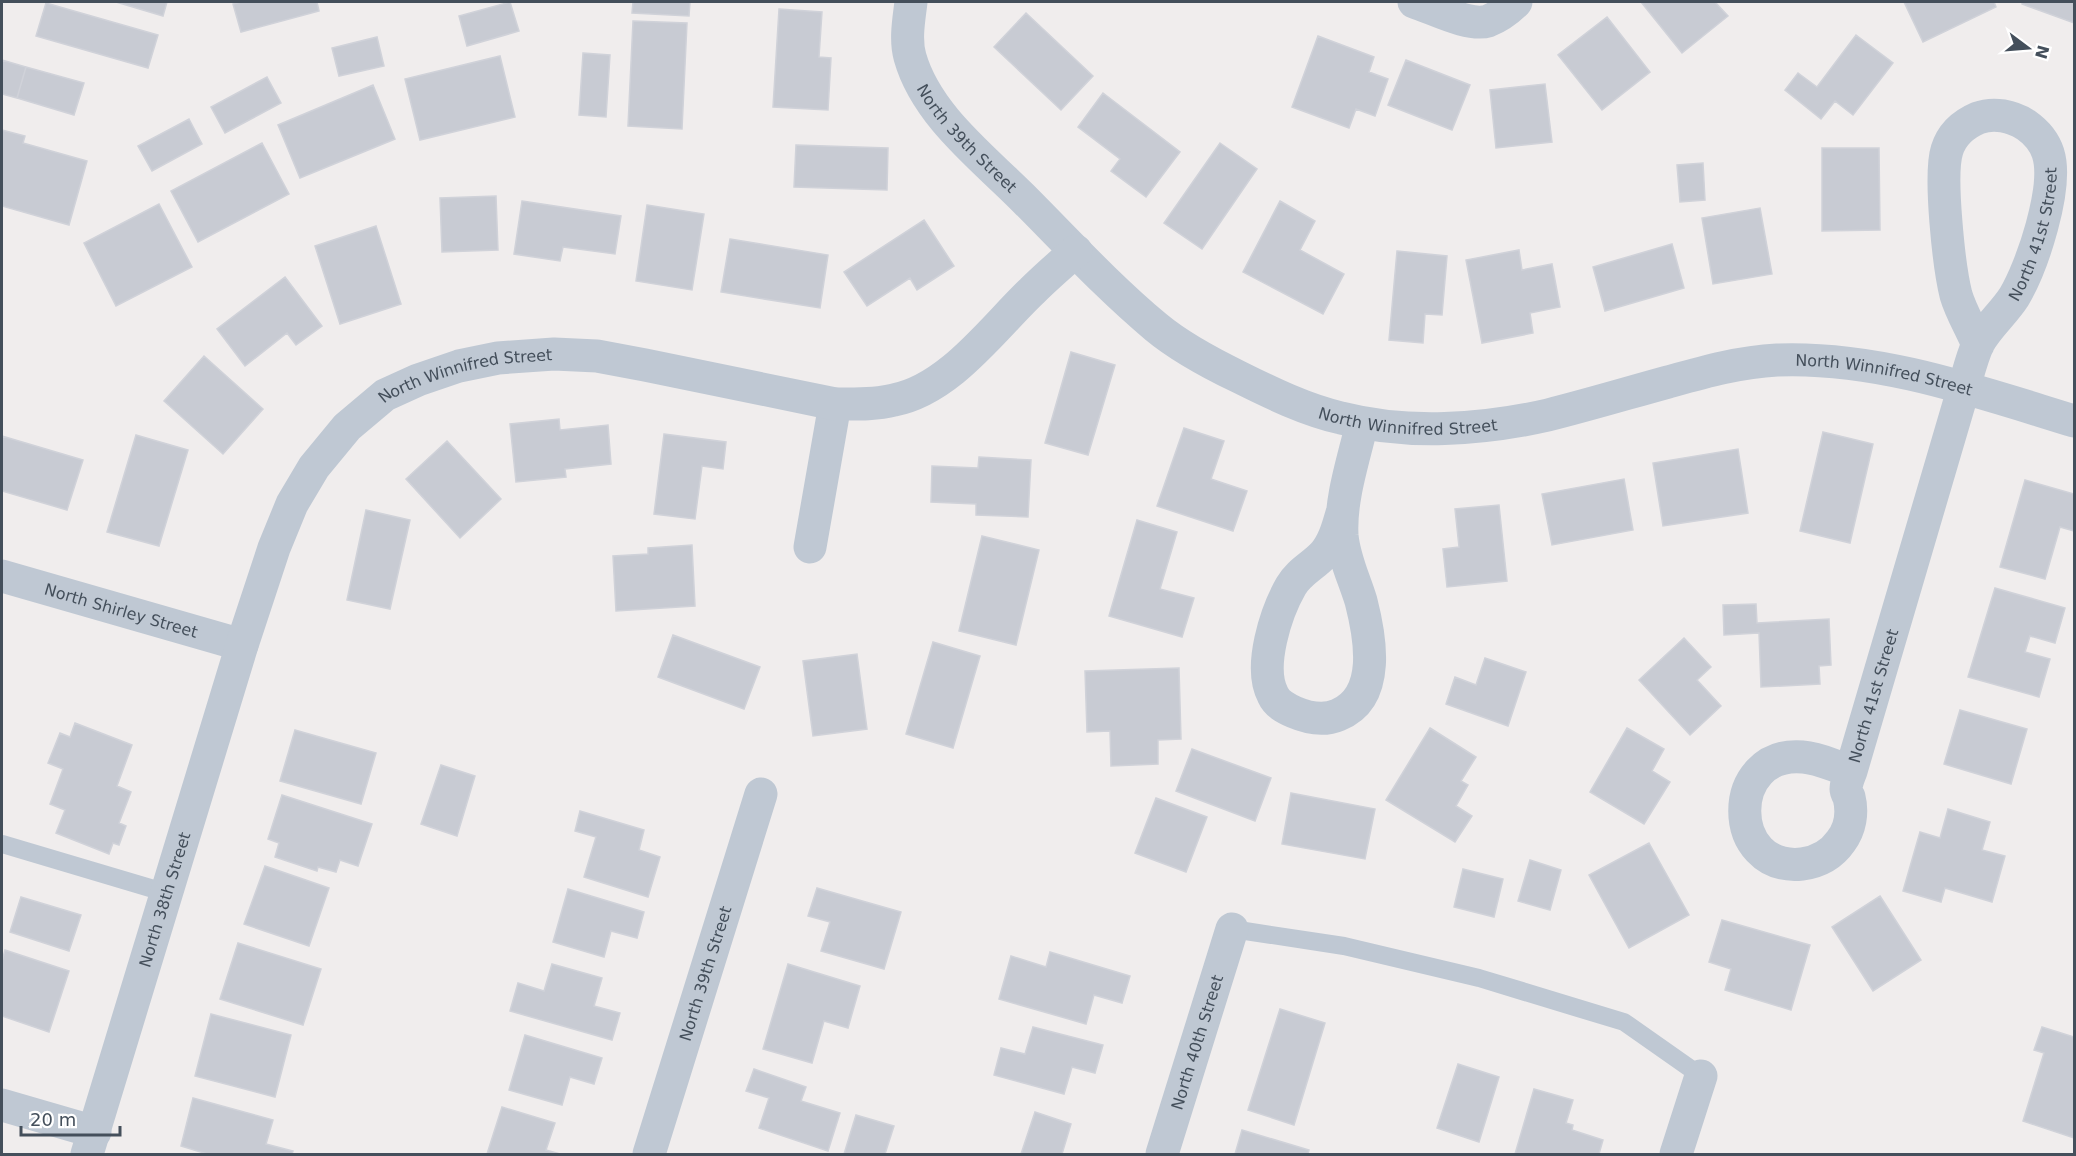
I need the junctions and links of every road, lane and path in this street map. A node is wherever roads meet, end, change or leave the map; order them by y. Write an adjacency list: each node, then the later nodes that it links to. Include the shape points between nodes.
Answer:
1 (911, 2): 4 (street, North 39th Street, via 909,55 922,85 946,121)
2 (1414, 2): 3 (street, via 1472,22 1488,21)
3 (1516, 2)
4 (1076, 250): 7 (street, North Winnifred Street, via 975,350 940,379 895,400); 9 (street, North Winnifred Street, via 1158,329 1187,348 1266,391 1310,409)
5 (1978, 345): 5 (street, North 41st Street, via 1955,293 1947,233 1945,162 1949,144 1962,128 1979,118 1998,115 2018,121 2043,141 2051,165 2051,180 2044,215 2019,285); 6 (street, North 41st Street)
6 (1964, 387): 8 (street, North Winnifred Street); 9 (street, North Winnifred Street, via 1884,369 1774,360 1706,371 1547,415 1499,424 1444,428); 14 (street, North 41st Street)
7 (835, 404): 11 (street); 13 (street, North Winnifred Street, via 597,356 498,358 418,380 385,395 347,427 314,467 292,504 274,548)
8 (2074, 421)
9 (1362, 423): 10 (street)
10 (1342, 513): 10 (street, via 1332,543 1290,588 1270,645 1273,696 1286,708 1308,717 1330,718 1351,707 1361,694 1369,671 1364,617 1347,564)
11 (810, 547)
12 (2, 576): 13 (street, North Shirley Street)
13 (242, 645): 17 (street, North 38th Street)
14 (1851, 771)
15 (761, 794): 22 (street, North 39th Street)
16 (2, 844): 17 (lane)
17 (166, 893): 21 (street, North 38th Street)
18 (1232, 929): 19 (lane, via 1344,946 1468,975 1624,1022); 23 (street, North 40th Street)
19 (1701, 1077): 24 (street)
20 (2, 1105): 21 (street)
21 (91, 1143)
22 (649, 1155)
23 (1162, 1155)
24 (1676, 1155)

